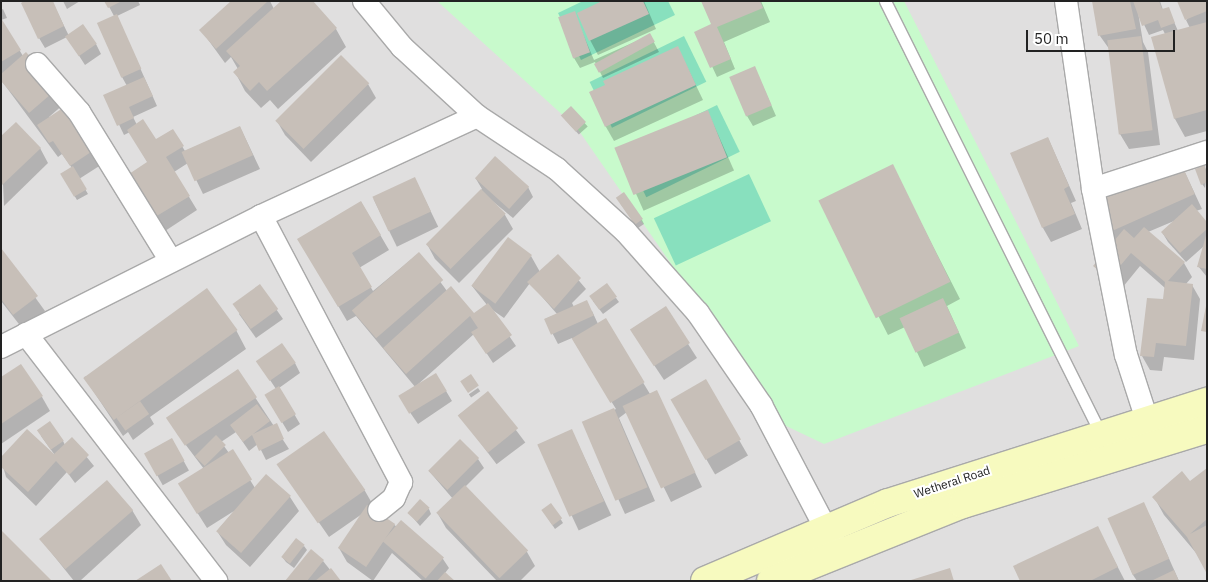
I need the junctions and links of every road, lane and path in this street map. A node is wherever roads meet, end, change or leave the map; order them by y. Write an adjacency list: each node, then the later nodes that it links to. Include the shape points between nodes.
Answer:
1 (364, 1): 5 (street, via 402,47)
2 (885, 1): 15 (lane)
3 (1066, 1): 7 (street)
4 (37, 64): 9 (street, via 79,112)
5 (477, 116): 8 (street); 17 (street, via 557,169 626,232 698,313 761,405)
6 (1207, 152): 7 (street)
7 (1094, 189): 13 (street, via 1126,355)
8 (261, 216): 9 (street); 16 (street, via 400,482 394,498)
9 (171, 261): 10 (street)
10 (26, 334): 11 (street); 19 (street)
11 (1, 347)
12 (1207, 402): 13 (main road, Wetheral Road)
13 (1148, 420): 15 (main road, Wetheral Road)
14 (1207, 429): 15 (main road, Wetheral Road)
15 (1107, 447): 17 (main road, Wetheral Road, via 888,503); 18 (main road, Wetheral Road)
16 (379, 510)
17 (826, 527): 18 (street); 20 (main road, Wetheral Road)
18 (838, 552): 21 (main road, Wetheral Road)
19 (216, 581)
20 (705, 581)
21 (771, 581)

